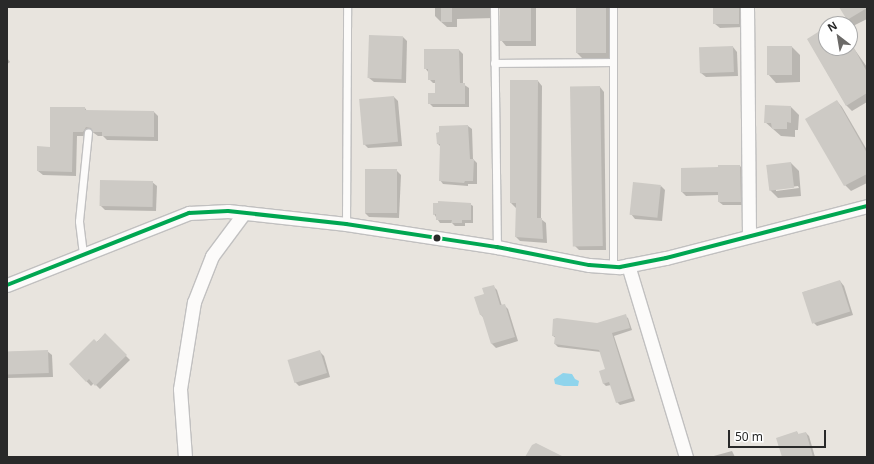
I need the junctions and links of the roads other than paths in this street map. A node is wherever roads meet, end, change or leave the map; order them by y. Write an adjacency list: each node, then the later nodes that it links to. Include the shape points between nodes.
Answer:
1 (347, 7): 10 (lane)
2 (494, 7): 6 (lane)
3 (613, 7): 5 (lane)
4 (747, 7): 11 (street)
5 (612, 62): 6 (lane); 15 (lane)
6 (494, 64): 12 (lane)
7 (88, 132): 13 (lane, via 79,221)
8 (867, 206): 11 (street)
9 (244, 213): 10 (street); 13 (street, via 190,213); 17 (street, via 212,256 194,302 180,389)
10 (346, 224): 12 (street)
11 (749, 236): 14 (street, via 666,258)
12 (497, 247): 15 (street, via 588,265)
13 (83, 254): 16 (street)
14 (628, 265): 15 (street); 18 (street)
15 (613, 266)
16 (7, 285)
17 (184, 457)
18 (686, 457)

